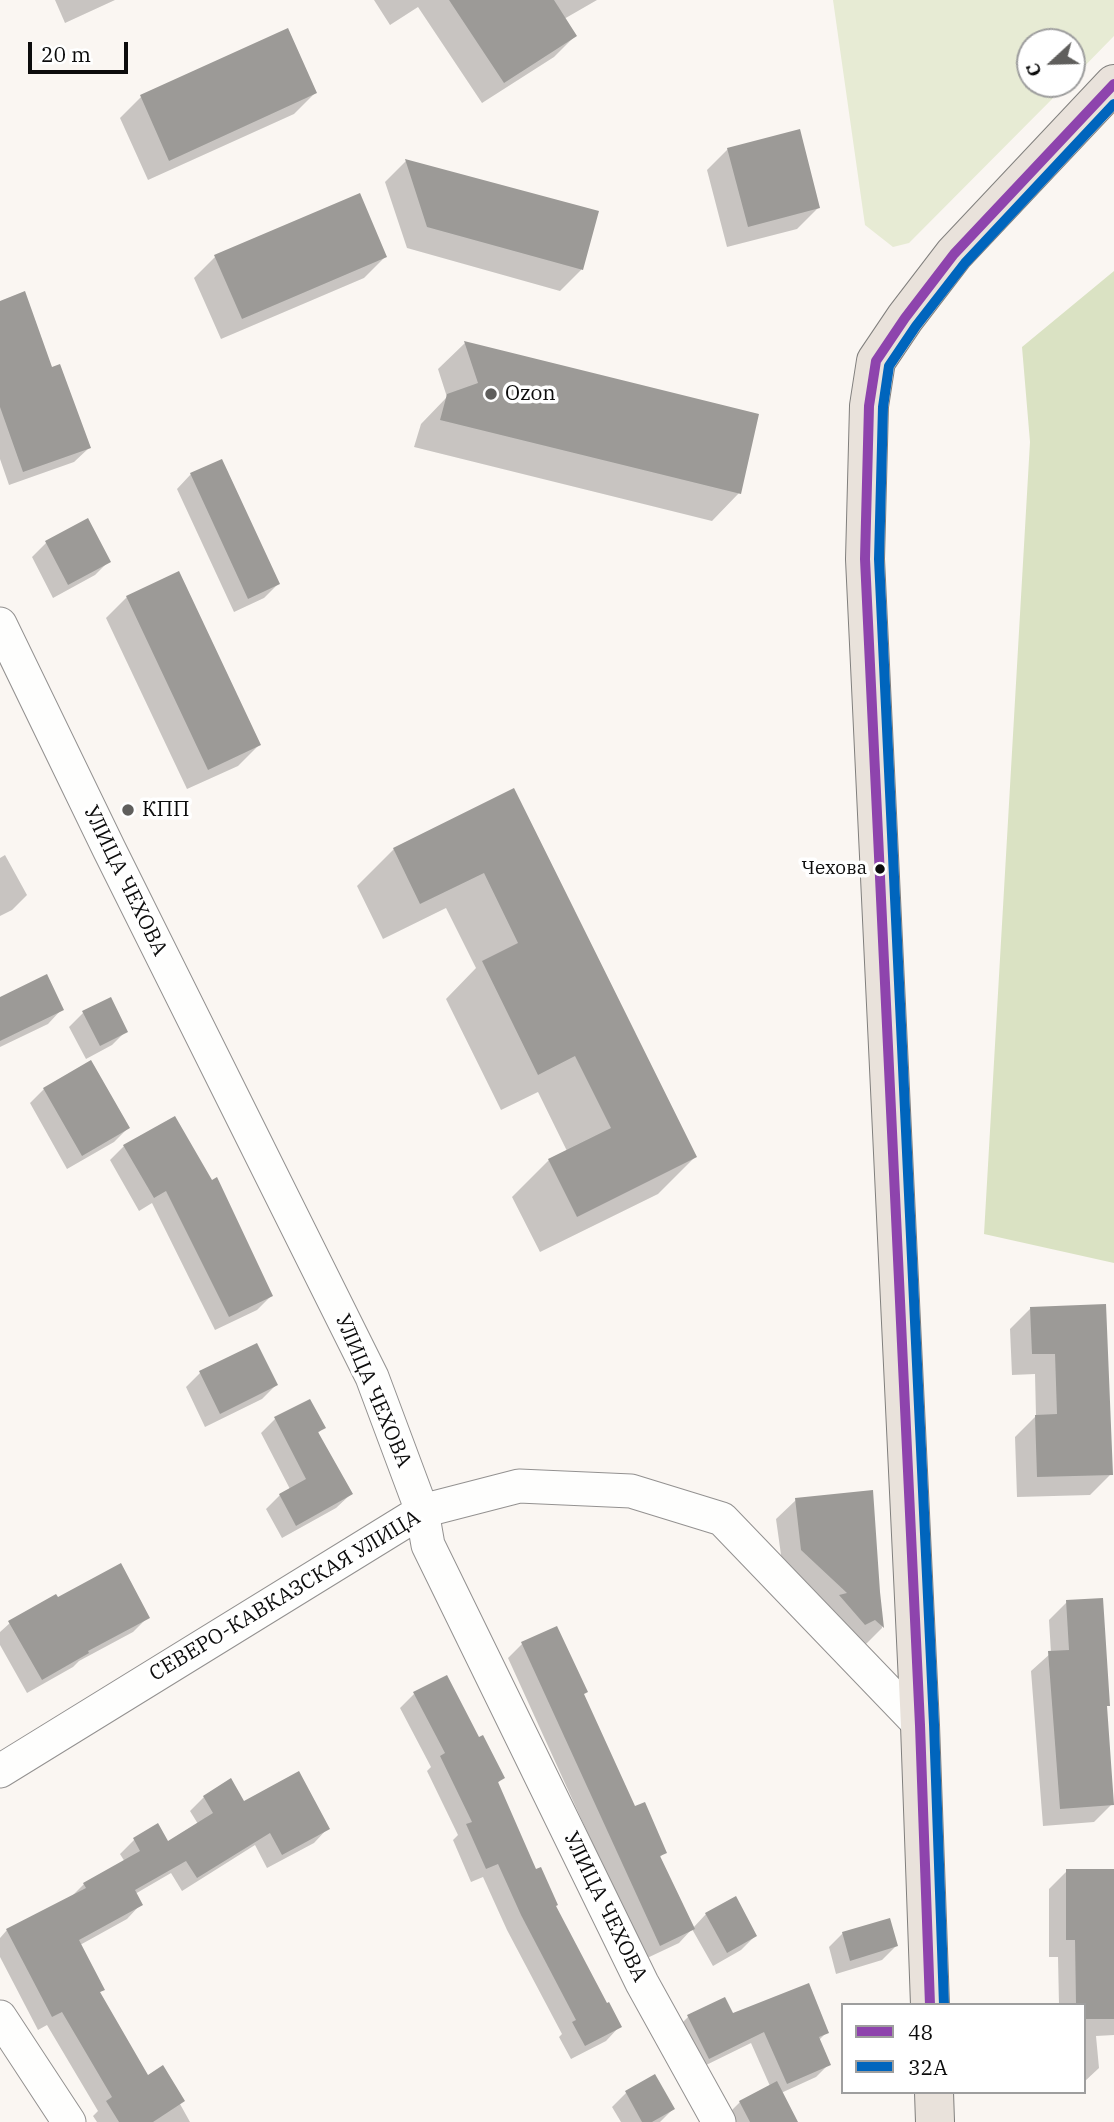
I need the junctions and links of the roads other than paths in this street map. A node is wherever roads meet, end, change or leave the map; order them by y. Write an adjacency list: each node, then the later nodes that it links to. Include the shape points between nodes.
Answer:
1 (1114, 84): 4 (main road, via 954,254 905,318 876,361 869,406 866,572)
2 (0, 624): 3 (street, УЛИЦА ЧЕХОВА, via 372,1377)
3 (422, 1511): 4 (street, СЕВЕРО-КАВКАЗСКАЯ УЛИЦА, via 519,1486 631,1491 722,1519); 5 (street, СЕВЕРО-КАВКАЗСКАЯ УЛИЦА); 10 (street, УЛИЦА ЧЕХОВА, via 428,1545 642,1983)
4 (920, 1725): 6 (main road)
5 (0, 1771)
6 (930, 2003)
7 (0, 2017): 9 (street)
8 (933, 2094): 11 (main road)
9 (69, 2122)
10 (719, 2122)
11 (935, 2122)

